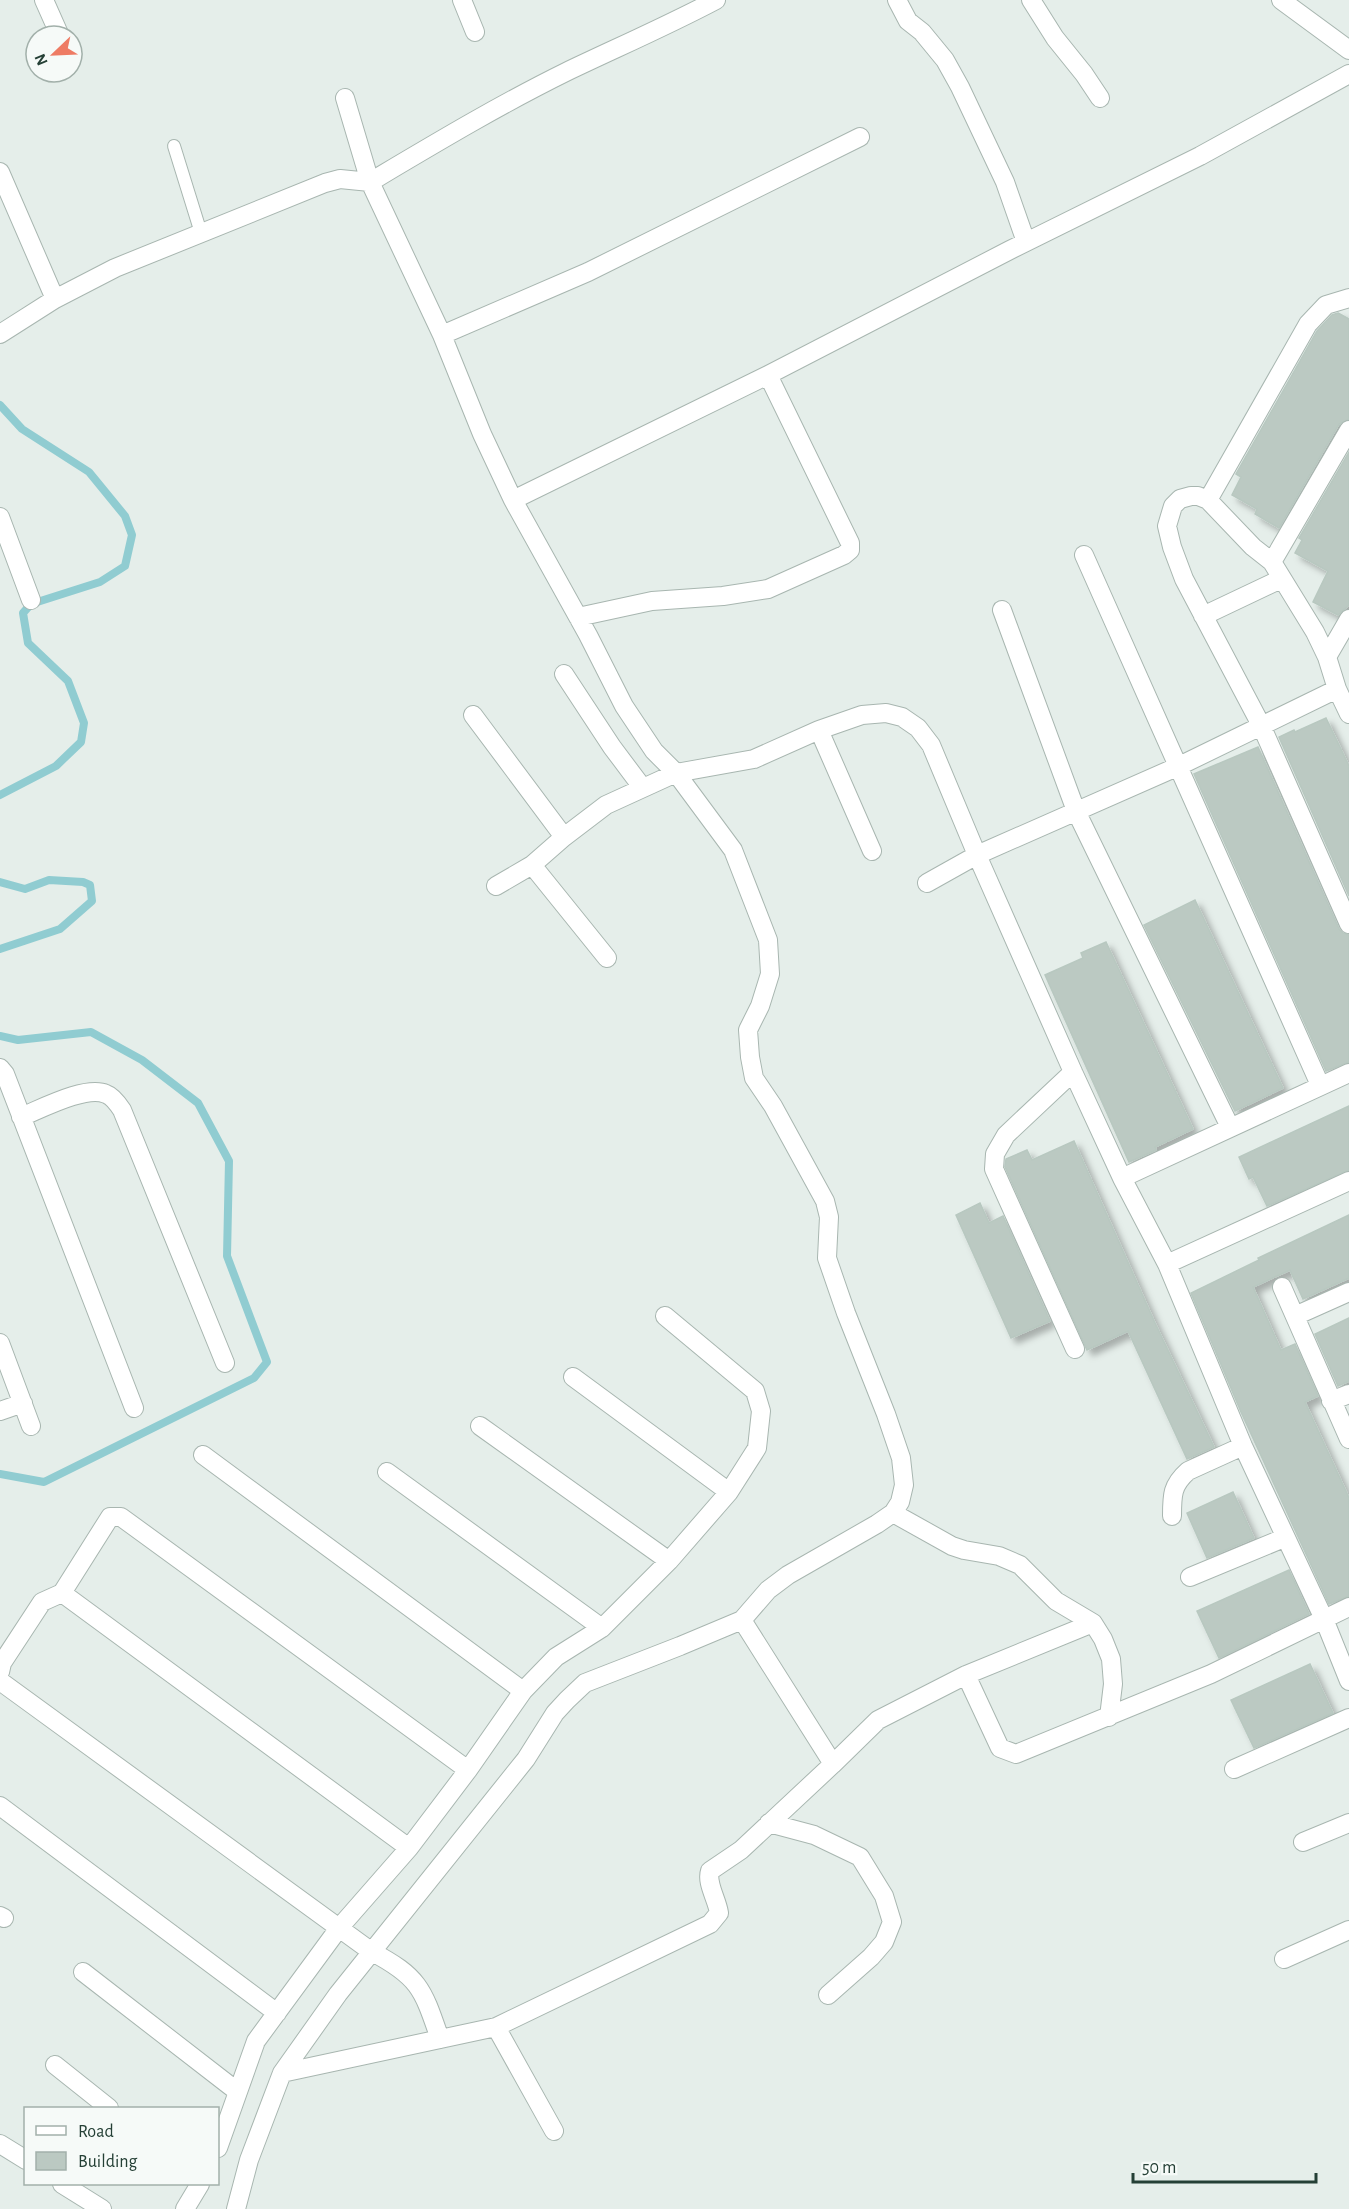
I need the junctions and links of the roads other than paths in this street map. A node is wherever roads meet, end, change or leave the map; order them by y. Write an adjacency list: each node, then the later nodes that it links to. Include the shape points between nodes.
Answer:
1 (44, 0): 7 (street)
2 (462, 0): 8 (street)
3 (716, 0): 16 (street, via 565,72)
4 (897, 0): 18 (street, via 908,21 945,60 960,87 1005,182)
5 (1030, 0): 12 (street)
6 (1281, 0): 9 (street)
7 (55, 24)
8 (476, 32)
9 (1349, 50)
10 (1349, 74): 18 (street, via 1200,156)
11 (345, 98): 16 (street)
12 (1100, 98)
13 (860, 137): 22 (street, via 588,272)
14 (174, 146): 17 (lane)
15 (0, 171): 20 (street)
16 (369, 182): 17 (street, via 340,179 325,183); 22 (street)
17 (201, 232): 20 (street, via 115,268)
18 (1026, 242): 23 (street)
19 (1349, 298): 26 (street, via 1326,305 1308,324)
20 (55, 299): 21 (street)
21 (0, 334)
22 (442, 335): 25 (street)
23 (768, 375): 25 (street); 34 (street, via 850,550 768,590 652,601)
24 (1349, 430): 29 (street)
25 (513, 500): 34 (street)
26 (1208, 500): 29 (street); 33 (street, via 1198,496 1180,499 1173,506 1167,526 1184,579)
27 (0, 518): 31 (street)
28 (1084, 555): 43 (street)
29 (1272, 562): 30 (street)
30 (1281, 579): 33 (street); 36 (street)
31 (31, 600)
32 (1002, 610): 46 (street)
33 (1203, 616): 41 (street)
34 (578, 617): 44 (street, via 624,706 654,751)
35 (1349, 619): 36 (street)
36 (1327, 657): 38 (street)
37 (564, 674): 45 (street)
38 (1337, 689): 39 (street); 41 (street)
39 (1349, 714)
40 (473, 715): 47 (street)
41 (1261, 725): 43 (street); 53 (street)
42 (819, 730): 44 (street, via 754,759); 48 (street); 49 (street, via 862,715 886,713 902,717 918,728 931,745)
43 (1179, 766): 46 (street); 58 (street)
44 (676, 773): 45 (street); 84 (street, via 733,850 768,940 770,974 748,1030 754,1078 825,1201 829,1217 827,1257 832,1275 901,1458 904,1485)
45 (642, 787): 47 (street, via 606,805)
46 (1076, 811): 49 (street); 60 (street)
47 (564, 837): 50 (street)
48 (872, 852)
49 (977, 855): 51 (street); 56 (street)
50 (532, 865): 52 (street); 54 (street)
51 (927, 883)
52 (496, 886)
53 (1349, 924)
54 (607, 958)
55 (0, 1068): 59 (street)
56 (1074, 1072): 61 (street); 69 (street, via 1006,1135 995,1154 994,1169)
57 (1349, 1073): 58 (street)
58 (1320, 1085): 60 (street)
59 (21, 1117): 70 (street, via 82,1093 95,1092 106,1094 122,1110); 75 (street)
60 (1230, 1127): 61 (street)
61 (1122, 1178): 63 (street)
62 (1349, 1181): 63 (street)
63 (1167, 1264): 80 (street)
64 (1282, 1287): 67 (street)
65 (1349, 1292): 67 (street)
66 (665, 1316): 83 (street, via 755,1391 761,1411 758,1448)
67 (1295, 1316): 73 (street)
68 (0, 1343): 74 (street)
69 (1075, 1349)
70 (225, 1364)
71 (573, 1377): 83 (street)
72 (1349, 1394): 73 (street)
73 (1331, 1401): 79 (street)
74 (23, 1403): 76 (street); 77 (street)
75 (135, 1408)
76 (0, 1411)
77 (31, 1426)
78 (480, 1426): 87 (street)
79 (1349, 1439)
80 (1242, 1446): 85 (street, via 1182,1476 1175,1486); 86 (street)
81 (202, 1455): 99 (street)
82 (387, 1472): 94 (street)
83 (729, 1492): 87 (street)
84 (893, 1513): 92 (street, via 788,1575 768,1590); 93 (street, via 952,1546 1020,1564 1056,1601)
85 (1172, 1516)
86 (1284, 1538): 88 (street); 91 (street)
87 (669, 1561): 94 (street)
88 (1190, 1577)
89 (62, 1593): 95 (street, via 42,1602); 104 (street, via 110,1517 121,1517); 109 (street)
90 (1349, 1607): 91 (street)
91 (1324, 1619): 98 (street); 100 (street, via 1211,1674)
92 (742, 1620): 102 (street); 112 (street, via 585,1683 555,1713 526,1759)
93 (1094, 1623): 96 (street); 100 (street, via 1112,1659)
94 (602, 1628): 99 (street, via 556,1657)
95 (0, 1672)
96 (966, 1675): 100 (street, via 1000,1748 1009,1753 1025,1752); 102 (street, via 878,1720)
97 (0, 1681): 110 (street)
98 (1349, 1681)
99 (523, 1691): 104 (street)
100 (1109, 1717)
101 (1349, 1718): 103 (street)
102 (833, 1764): 106 (street)
103 (1234, 1769)
104 (468, 1770): 109 (street)
105 (0, 1806): 116 (street)
106 (769, 1823): 115 (street, via 814,1835 860,1857 884,1896 892,1922 884,1942); 117 (street, via 741,1850 710,1871 708,1881 719,1913 710,1924)
107 (1349, 1823): 108 (street)
108 (1303, 1842)
109 (409, 1848): 110 (street)
110 (339, 1928): 112 (street); 116 (street)
111 (1349, 1930): 113 (street)
112 (372, 1952): 118 (street, via 418,1983); 120 (street)
113 (1284, 1959)
114 (83, 1972): 121 (street)
115 (828, 1995)
116 (277, 2013): 121 (street, via 256,2041)
117 (496, 2026): 118 (street); 123 (street)
118 (440, 2039): 120 (street)
119 (55, 2065): 122 (street)
120 (282, 2073): 131 (street, via 249,2160)
121 (238, 2092): 125 (street)
122 (107, 2107)
123 (554, 2131)
124 (0, 2144): 126 (street)
125 (219, 2145)
126 (24, 2159)
127 (64, 2185): 129 (street)
128 (199, 2185): 130 (street)
129 (102, 2209)
130 (185, 2209)
131 (236, 2209)

